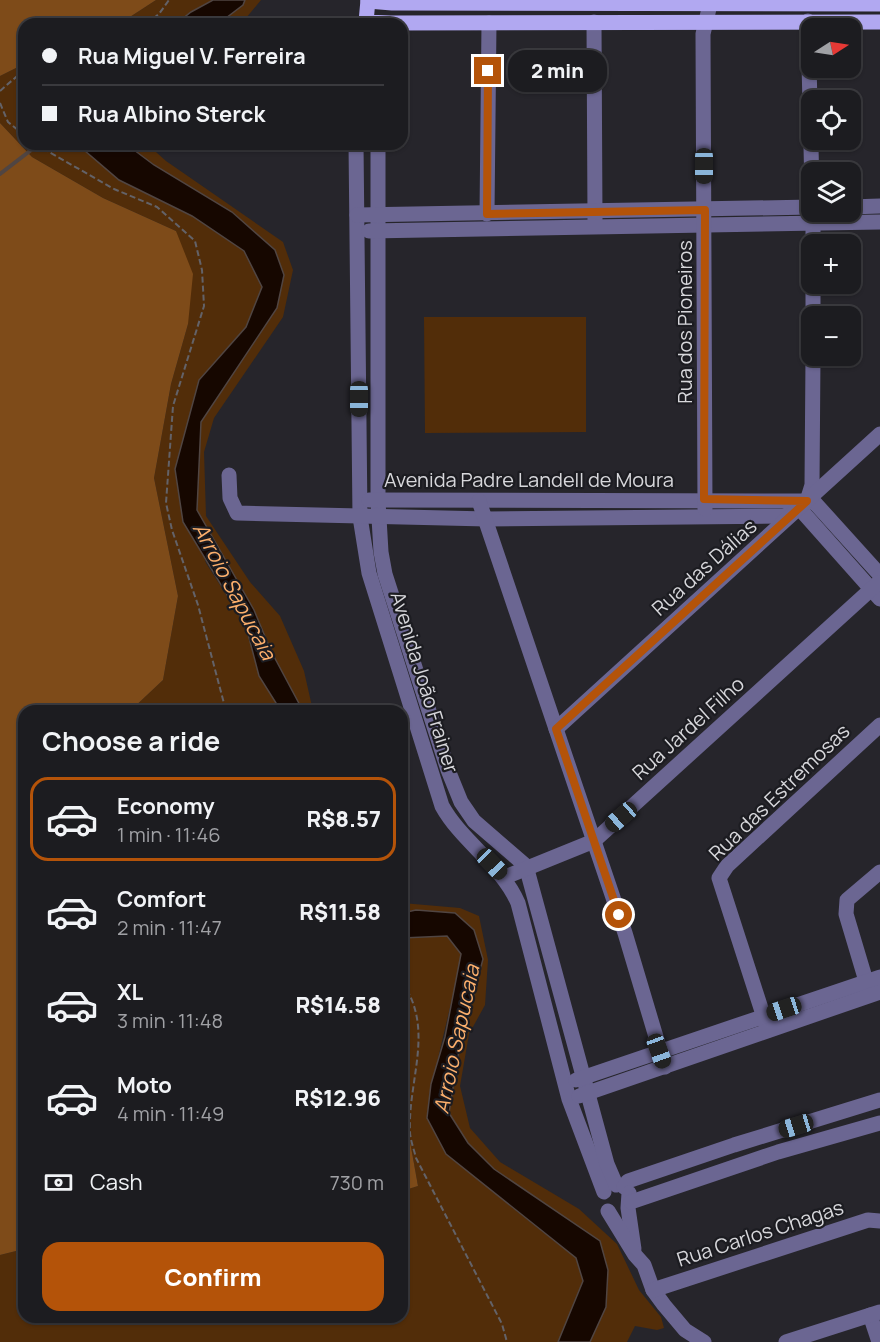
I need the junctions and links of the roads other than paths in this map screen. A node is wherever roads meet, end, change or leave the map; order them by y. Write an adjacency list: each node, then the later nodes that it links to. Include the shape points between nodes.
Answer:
1 (373, 1): 2 (main road); 5 (main road)
2 (509, 1): 3 (main road); 13 (street)
3 (711, 3): 4 (main road); 6 (street)
4 (880, 4)
5 (371, 18)
6 (705, 20): 7 (main road); 8 (main road); 26 (street, Rua dos Pioneiros)
7 (801, 21)
8 (594, 22): 13 (main road); 27 (street)
9 (861, 22): 10 (main road)
10 (880, 22)
11 (408, 23): 12 (main road)
12 (489, 23): 13 (main road); 22 (street)
13 (509, 23)
14 (809, 78): 17 (street)
15 (356, 150): 23 (street, Avenida João Frainer)
16 (378, 150): 24 (street, Avenida João Frainer)
17 (811, 162)
18 (880, 206): 19 (street)
19 (861, 207)
20 (801, 208): 26 (street)
21 (636, 211): 26 (street); 27 (street); 30 (street)
22 (487, 214): 24 (street); 27 (street)
23 (357, 215): 24 (street); 31 (street, Avenida João Frainer)
24 (378, 215): 32 (street, Avenida João Frainer)
25 (801, 217): 26 (street)
26 (705, 218): 30 (street); 37 (street, Rua dos Pioneiros)
27 (596, 220): 30 (street); 32 (street)
28 (861, 221): 29 (street)
29 (880, 222)
30 (636, 227)
31 (357, 231): 32 (street); 36 (street, Avenida João Frainer)
32 (378, 231): 38 (street, Avenida João Frainer)
33 (813, 366): 40 (street, via 812,485)
34 (880, 434): 40 (street, Rua das Dálias)
35 (229, 475): 43 (street, Avenida Padre Landell de Moura, via 230,498 237,513)
36 (360, 499): 38 (street, Avenida Padre Landell de Moura); 43 (street, Avenida João Frainer)
37 (704, 499): 39 (street, Avenida Padre Landell de Moura); 40 (street, Avenida Padre Landell de Moura); 41 (street, Rua dos Pioneiros)
38 (378, 501): 39 (street, Avenida Padre Landell de Moura); 42 (street, Avenida João Frainer)
39 (479, 501): 44 (street)
40 (804, 505): 41 (street, Avenida Padre Landell de Moura, via 784,516); 45 (street, via 815,503); 46 (street); 48 (street, Rua das Dálias)
41 (705, 516): 44 (street, Avenida Padre Landell de Moura)
42 (380, 517): 43 (street, Avenida Padre Landell de Moura); 44 (street, Avenida Padre Landell de Moura); 50 (street, Avenida João Frainer, via 385,574 461,802 474,821)
43 (360, 518): 52 (street, Avenida João Frainer, via 369,573 442,806 451,822)
44 (487, 519): 48 (street)
45 (880, 575)
46 (877, 589): 49 (street, Rua Jardel Filho)
47 (880, 725): 54 (street, Rua das Estremosas, via 727,866 719,878)
48 (556, 729): 49 (street)
49 (594, 841): 50 (street, Rua Jardel Filho); 55 (street)
50 (526, 866): 52 (street, Rua Jardel Filho); 58 (street)
51 (880, 872): 53 (street, via 846,900 846,914)
52 (505, 877): 57 (street, Avenida João Frainer, via 518,903)
53 (874, 987): 54 (street)
54 (766, 1023): 55 (street); 56 (street)
55 (659, 1051): 56 (street); 58 (street)
56 (665, 1067): 58 (street)
57 (565, 1083): 58 (street); 59 (street, Avenida João Frainer)
58 (586, 1086): 59 (street); 62 (street)
59 (569, 1099): 62 (street, Avenida João Frainer)
60 (880, 1100): 62 (street, via 734,1144)
61 (880, 1123): 63 (street, via 778,1152)
62 (615, 1188): 63 (street, via 630,1194); 64 (street, via 603,1203)
63 (629, 1205): 64 (street, via 620,1213); 66 (street)
64 (608, 1211): 66 (street)
65 (880, 1221): 67 (street, Rua Carlos Chagas, via 868,1220)
66 (634, 1255): 67 (street, via 644,1265)
67 (653, 1290): 69 (street, via 685,1330)
68 (875, 1313): 70 (street); 71 (street)
69 (704, 1342)
70 (786, 1342)
71 (879, 1342)

